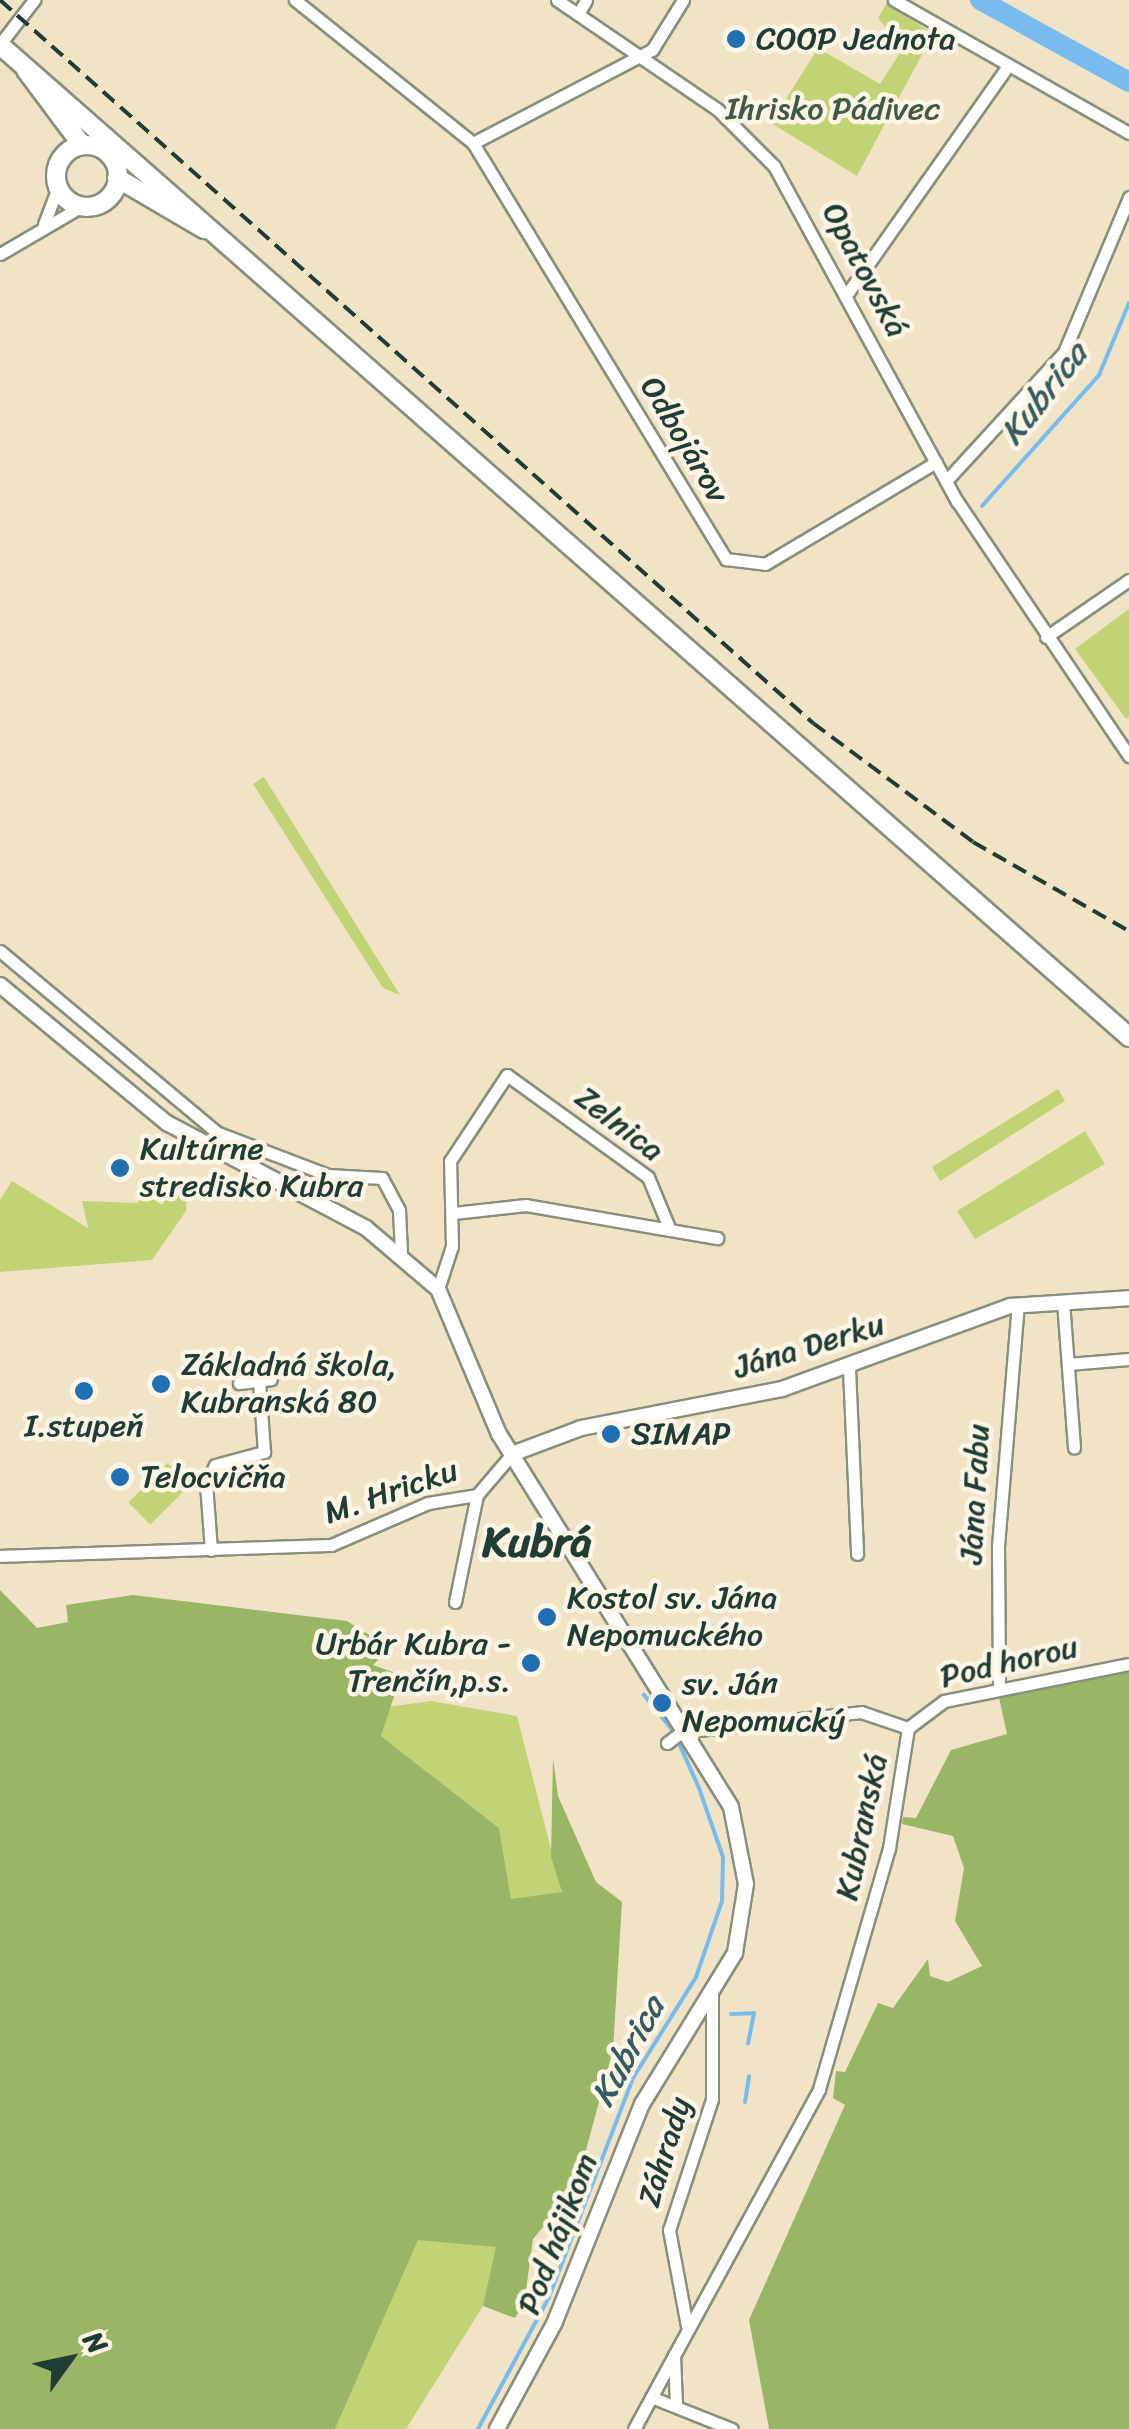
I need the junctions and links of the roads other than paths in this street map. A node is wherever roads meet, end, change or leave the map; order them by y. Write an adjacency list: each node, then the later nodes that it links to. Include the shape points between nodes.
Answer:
1 (34, 0): 8 (street)
2 (294, 0): 13 (street)
3 (558, 0): 7 (street, Opatovská)
4 (586, 0): 7 (street)
5 (683, 0): 9 (street, via 652,50)
6 (894, 0): 10 (street)
7 (578, 14): 9 (street, Opatovská)
8 (8, 51): 11 (main road); 23 (main road)
9 (638, 55): 13 (street); 25 (street, Opatovská, via 750,138)
10 (1006, 70): 12 (street); 25 (street)
11 (56, 118): 14 (main road); 15 (main road)
12 (1129, 133)
13 (473, 142): 26 (street, Odbojárov, via 726,559 765,564)
14 (82, 145): 15 (main road); 16 (main road, via 108,153)
15 (62, 157): 17 (main road)
16 (117, 178): 19 (main road); 20 (main road)
17 (58, 188): 21 (main road); 22 (street)
18 (1129, 197): 27 (street, via 1064,352)
19 (107, 199): 20 (main road); 21 (main road)
20 (147, 202): 23 (main road)
21 (82, 206): 22 (street)
22 (44, 224): 24 (street)
23 (229, 246): 35 (main road)
24 (0, 254)
25 (848, 294): 26 (street, Opatovská)
26 (936, 462): 27 (street, Opatovská)
27 (946, 481): 29 (street, Opatovská)
28 (1129, 580): 29 (street)
29 (1046, 636): 30 (street, Opatovská)
30 (1129, 756)
31 (0, 951): 32 (street)
32 (18, 968): 33 (street); 34 (street)
33 (1, 986): 36 (street)
34 (96, 1035): 36 (street); 37 (street)
35 (1129, 1037)
36 (80, 1056): 38 (street)
37 (180, 1107): 38 (street); 39 (street)
38 (167, 1124): 40 (street)
39 (266, 1154): 40 (street); 41 (street)
40 (257, 1173): 42 (street)
41 (328, 1176): 42 (street); 46 (street, via 388,1182)
42 (318, 1201): 46 (street)
43 (453, 1213): 44 (street, via 526,1205); 44 (street, Zelnica, via 450,1162 507,1075 648,1176); 47 (street, Zelnica)
44 (670, 1230): 45 (street)
45 (717, 1238)
46 (401, 1252): 47 (street)
47 (438, 1289): 56 (street)
48 (1129, 1298): 49 (street, Jána Derku)
49 (1063, 1302): 50 (street, Jána Derku); 52 (street)
50 (1018, 1305): 53 (street, Jána Derku); 63 (street, Jána Fabu, via 998,1546)
51 (1129, 1358): 52 (street)
52 (1068, 1364): 55 (street)
53 (849, 1368): 56 (street, Jána Derku, via 552,1435); 59 (street)
54 (240, 1384): 58 (street, via 265,1380 264,1452 216,1465 206,1483)
55 (1074, 1448)
56 (512, 1454): 57 (street, M. Hricku); 65 (street)
57 (477, 1494): 58 (street, M. Hricku, via 428,1503 331,1545); 61 (street)
58 (211, 1550): 60 (street, M. Hricku)
59 (857, 1554)
60 (0, 1556)
61 (455, 1602)
62 (1129, 1664): 63 (street, Pod horou)
63 (999, 1686): 64 (street, Pod horou, via 944,1701)
64 (908, 1728): 65 (street, Kubranská, via 860,1712); 67 (street, Kubranská, via 889,1848 820,2089)
65 (680, 1734): 66 (street, Pod hájikom, via 732,1807 745,1872 740,1936)
66 (712, 1993): 67 (street, Záhrady, via 712,2100 669,2230); 71 (street, Pod hájikom, via 642,2104 555,2322)
67 (687, 2326): 68 (street, Kubranská)
68 (674, 2355): 69 (street, Kubranská); 70 (street)
69 (651, 2398): 70 (street); 72 (street, Kubranská)
70 (676, 2404): 73 (street)
71 (497, 2429)
72 (634, 2429)
73 (732, 2429)

